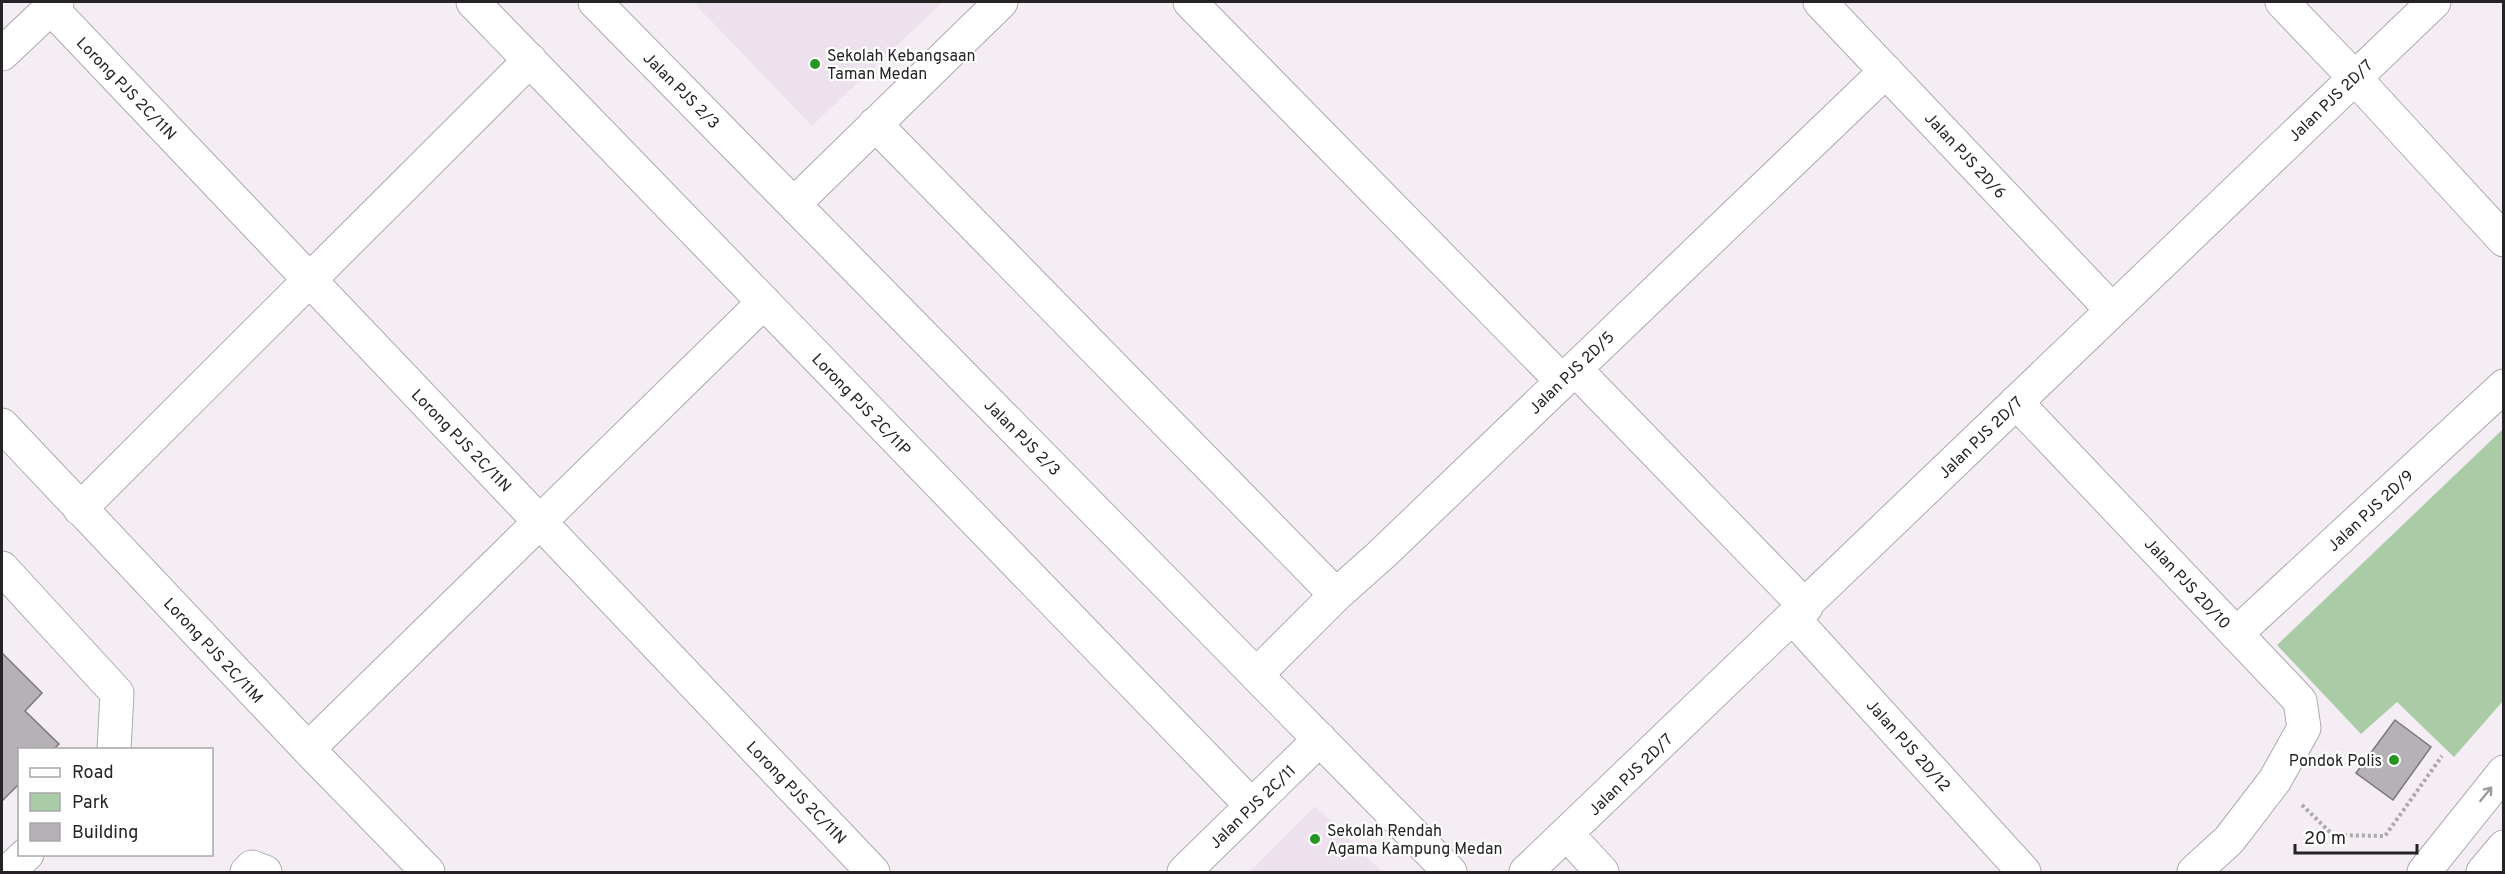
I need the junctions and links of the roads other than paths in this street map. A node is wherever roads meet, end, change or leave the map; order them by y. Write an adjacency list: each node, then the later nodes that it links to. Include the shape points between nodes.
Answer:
1 (473, 2): 10 (street, Lorong PJS 2C/11P)
2 (596, 2): 14 (street, Jalan PJS 2/3)
3 (1000, 2): 13 (street)
4 (1190, 2): 19 (street, Jalan PJS 2D/12)
5 (1820, 2): 11 (street, Jalan PJS 2D/6)
6 (2282, 2): 12 (street)
7 (2434, 2): 12 (street, Jalan PJS 2D/7)
8 (53, 4): 9 (street); 16 (street, Lorong PJS 2C/11N)
9 (2, 54)
10 (530, 60): 16 (street); 17 (street, Lorong PJS 2C/11P)
11 (1886, 71): 18 (street, Jalan PJS 2D/6); 19 (street, Jalan PJS 2D/5)
12 (2355, 77): 15 (street); 18 (street, Jalan PJS 2D/7)
13 (876, 124): 14 (street); 26 (street)
14 (794, 204): 29 (street, Jalan PJS 2/3)
15 (2504, 240)
16 (309, 280): 23 (street); 24 (street, Lorong PJS 2C/11N)
17 (764, 302): 24 (street); 34 (street, Lorong PJS 2C/11P)
18 (2111, 309): 21 (street, Jalan PJS 2D/7)
19 (1569, 375): 26 (street, Jalan PJS 2D/5); 27 (street, Jalan PJS 2D/12)
20 (2504, 386): 28 (street, Jalan PJS 2D/9)
21 (2016, 402): 27 (street, Jalan PJS 2D/7); 28 (street, Jalan PJS 2D/10)
22 (2, 425): 23 (street, Lorong PJS 2C/11M)
23 (80, 509): 32 (street, Lorong PJS 2C/11M)
24 (540, 522): 32 (street); 42 (street, Lorong PJS 2C/11N)
25 (2, 568): 31 (street, via 117,693)
26 (1336, 595): 29 (street, Jalan PJS 2D/5)
27 (1800, 613): 35 (street, Jalan PJS 2D/7); 47 (street, Jalan PJS 2D/12)
28 (2236, 634): 48 (street, Jalan PJS 2D/10, via 2300,701 2304,728 2275,780 2229,840)
29 (1257, 674): 30 (street, Jalan PJS 2/3)
30 (1320, 739): 34 (street, Jalan PJS 2C/11); 44 (street, Jalan PJS 2/3)
31 (114, 748)
32 (308, 750): 41 (street, Lorong PJS 2C/11M)
33 (2504, 772): 49 (street, one-way to 33)
34 (1252, 806): 43 (street, Jalan PJS 2C/11)
35 (1567, 834): 45 (street, Jalan PJS 2D/7); 46 (street)
36 (2504, 847): 50 (street)
37 (26, 856): 38 (street)
38 (8, 873)
39 (247, 873): 40 (street, via 252,867)
40 (264, 873)
41 (428, 873)
42 (873, 873)
43 (1184, 873)
44 (1450, 873)
45 (1526, 873)
46 (1602, 873)
47 (2024, 873)
48 (2194, 873)
49 (2424, 873)
50 (2482, 873)

